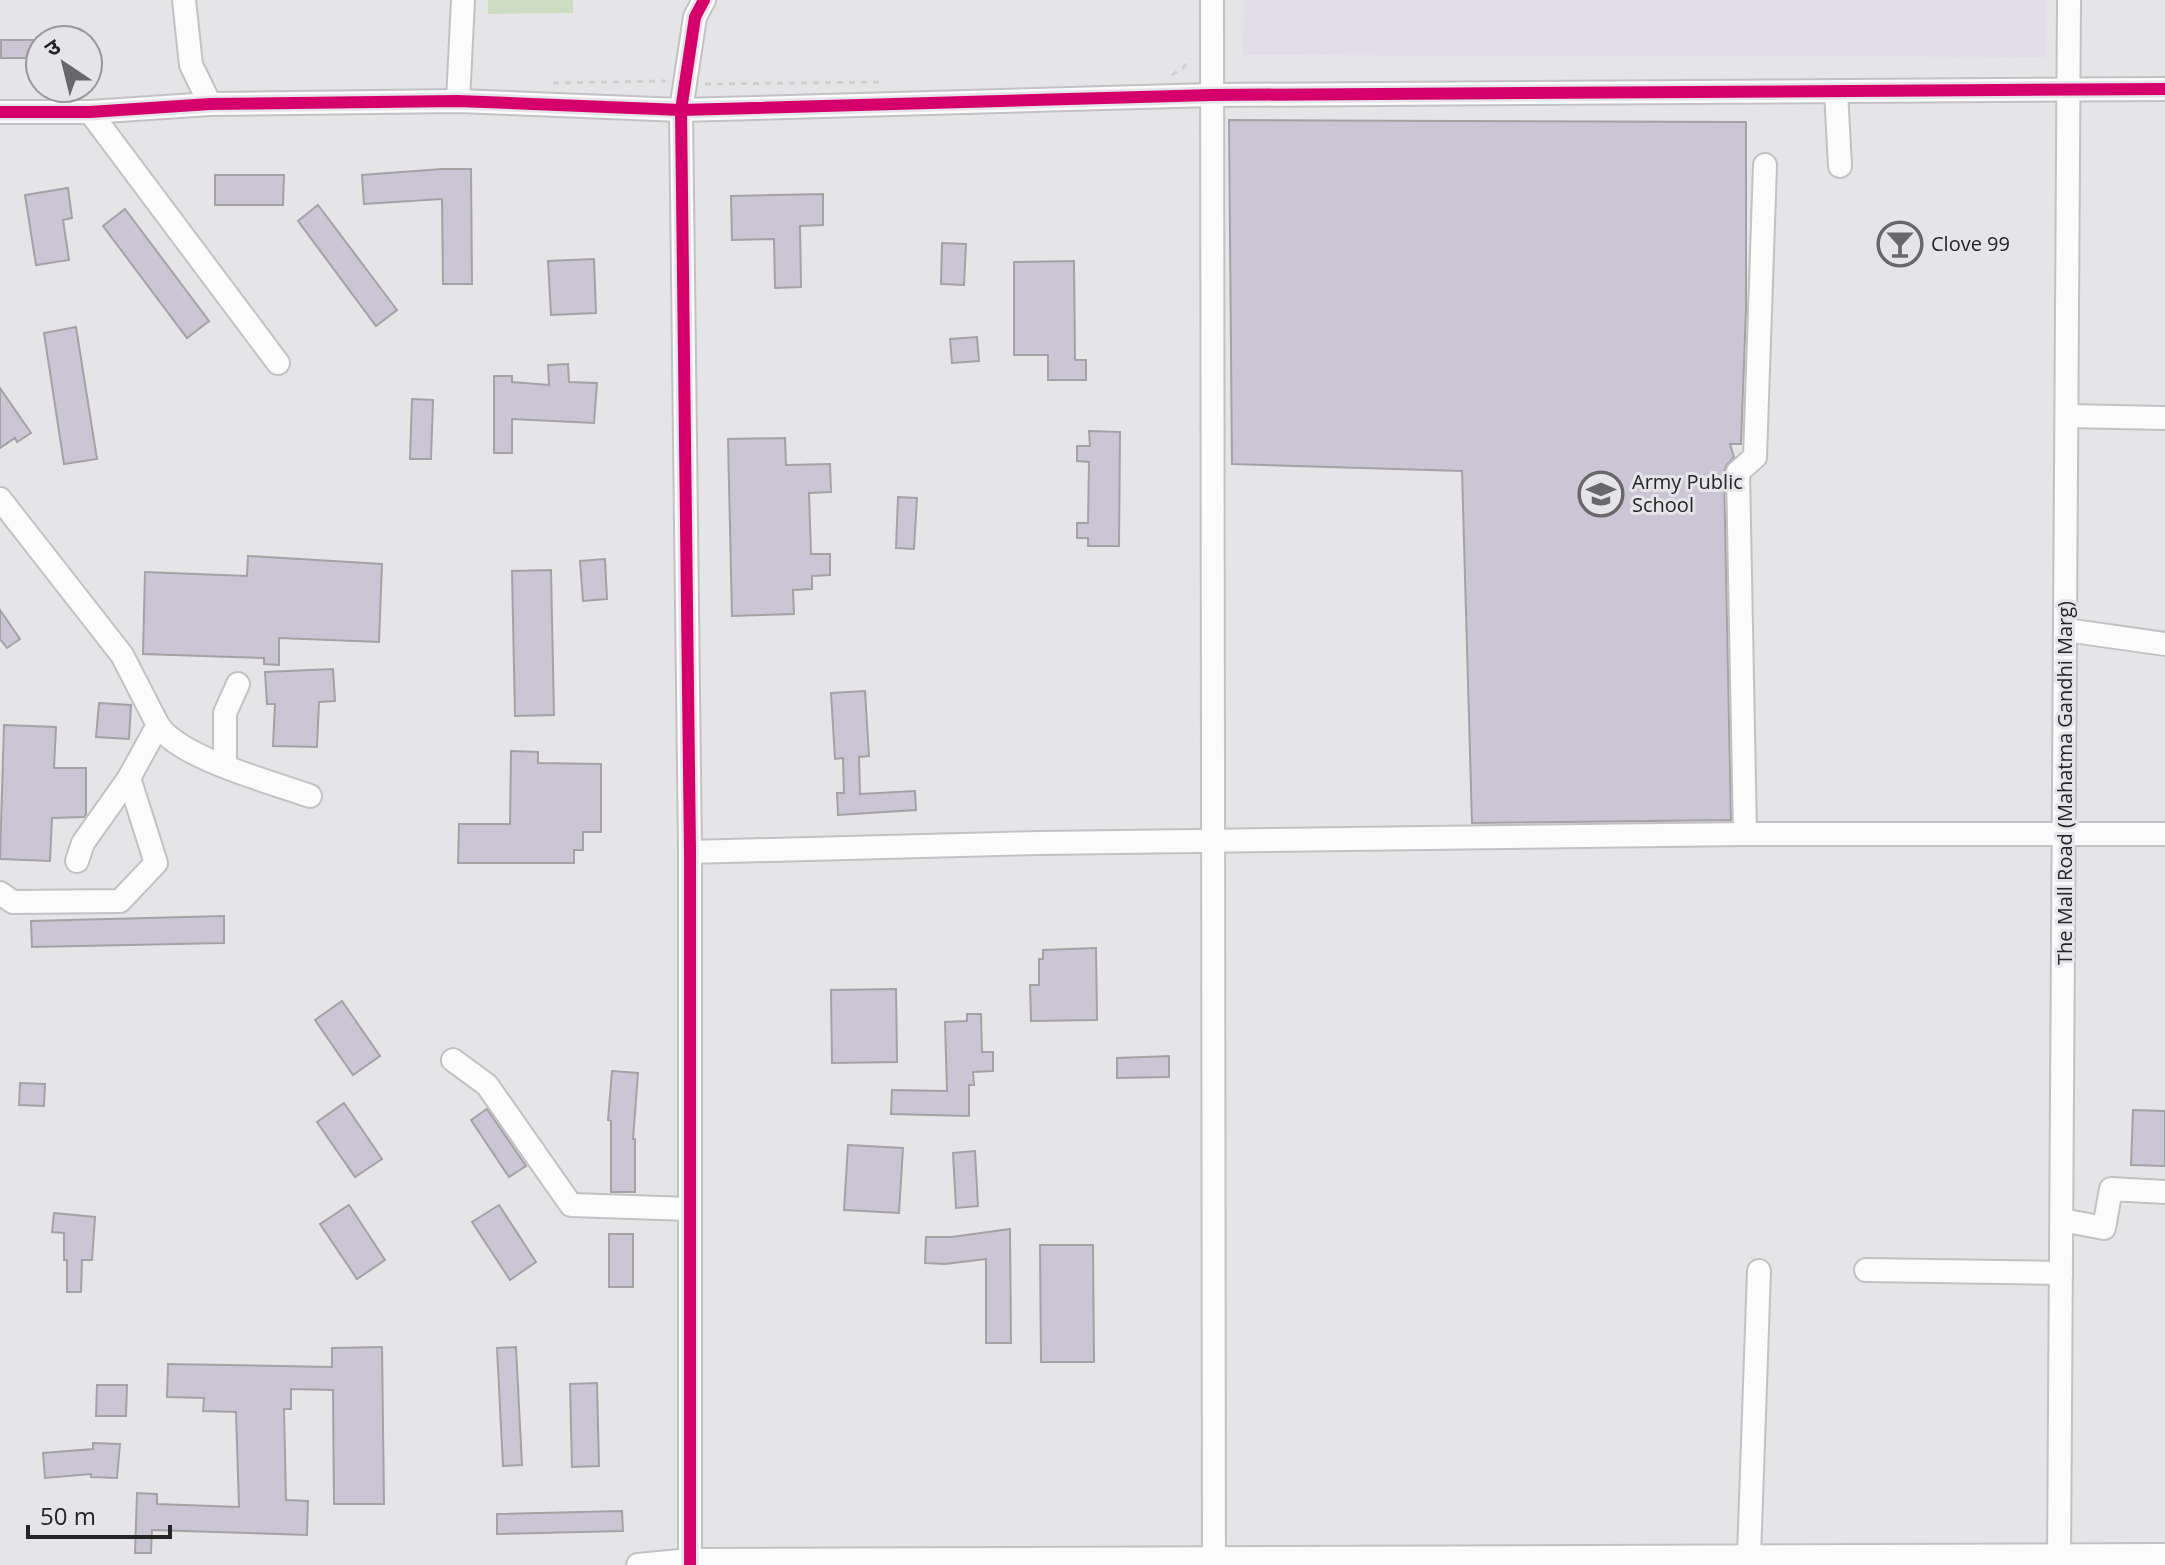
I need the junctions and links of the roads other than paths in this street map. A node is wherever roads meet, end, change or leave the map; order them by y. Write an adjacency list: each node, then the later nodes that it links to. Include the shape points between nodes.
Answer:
1 (184, 0): 11 (street, via 191,65)
2 (463, 0): 10 (street)
3 (704, 0): 12 (street, via 692,28)
4 (1212, 0): 9 (street)
5 (2069, 0): 7 (street, The Mall Road (Mahatma Gandhi Marg))
6 (2165, 89): 7 (street)
7 (2070, 90): 8 (street); 18 (street, The Mall Road (Mahatma Gandhi Marg))
8 (1836, 91): 9 (street); 16 (street)
9 (1211, 95): 12 (street); 31 (street)
10 (458, 101): 11 (street); 12 (street)
11 (210, 104): 14 (street)
12 (681, 110): 32 (street)
13 (0, 112): 14 (street)
14 (90, 112): 17 (street)
15 (1765, 165): 28 (street, via 1755,457 1738,472)
16 (1840, 166)
17 (278, 363)
18 (2067, 416): 19 (street); 21 (street, The Mall Road (Mahatma Gandhi Marg))
19 (2165, 418)
20 (0, 499): 24 (street, via 122,655)
21 (2066, 630): 22 (street); 30 (street, The Mall Road (Mahatma Gandhi Marg))
22 (2165, 644)
23 (238, 684): 25 (street, via 225,713)
24 (158, 725): 25 (street, via 165,736 192,753); 26 (street)
25 (225, 765): 27 (street)
26 (129, 778): 33 (street, via 83,843); 34 (street, via 156,863 120,901 13,902)
27 (310, 796)
28 (1745, 834): 30 (street); 31 (street)
29 (2165, 834): 30 (street)
30 (2065, 835): 38 (street, The Mall Road (Mahatma Gandhi Marg))
31 (1212, 842): 32 (street); 46 (street)
32 (690, 852): 37 (street)
33 (77, 861)
34 (0, 893)
35 (453, 1060): 37 (street, via 487,1085 571,1205)
36 (2165, 1192): 38 (street, via 2111,1189 2104,1228)
37 (690, 1209): 47 (street)
38 (2062, 1220): 41 (street, The Mall Road (Mahatma Gandhi Marg))
39 (1866, 1270): 41 (street)
40 (1759, 1271): 43 (street)
41 (2061, 1273): 44 (street, The Mall Road (Mahatma Gandhi Marg))
42 (2165, 1555): 44 (street)
43 (1749, 1556): 44 (street); 45 (street)
44 (2059, 1560)
45 (1669, 1561): 46 (street)
46 (1214, 1562): 47 (street)
47 (690, 1563): 48 (street)
48 (638, 1565)

